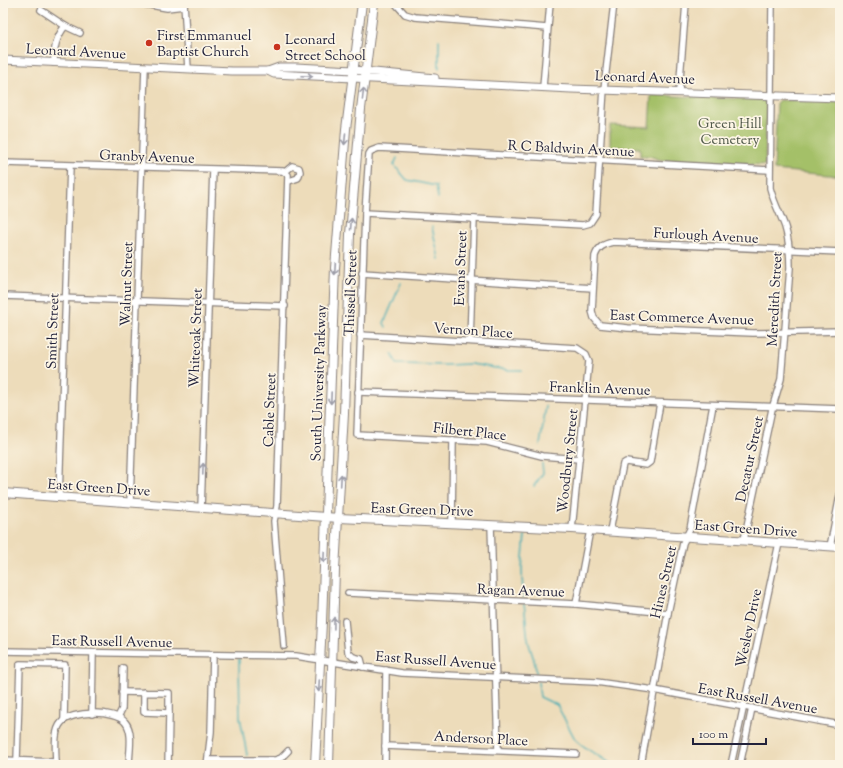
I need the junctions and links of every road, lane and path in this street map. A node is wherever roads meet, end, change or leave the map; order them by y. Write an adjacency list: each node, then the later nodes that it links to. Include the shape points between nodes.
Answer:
1 (139, 3): 9 (street, via 168,8)
2 (362, 3): 18 (main road, South University Parkway)
3 (374, 3): 19 (main road, South University Parkway)
4 (394, 3): 12 (street, via 401,11 415,17)
5 (550, 3): 12 (street)
6 (614, 3): 21 (street)
7 (686, 3): 22 (street)
8 (772, 3): 23 (street, Meredith Street)
9 (184, 4): 17 (street)
10 (41, 10): 11 (street)
11 (65, 26): 13 (street); 15 (street, via 57,37)
12 (548, 28): 20 (street)
13 (80, 33)
14 (3, 60): 15 (street, Leonard Avenue)
15 (54, 63): 16 (street, Leonard Avenue)
16 (145, 67): 17 (street, Leonard Avenue); 29 (street, Walnut Street)
17 (188, 69): 18 (street, Leonard Avenue, via 268,71 279,67)
18 (353, 74): 19 (street, Leonard Avenue); 65 (main road, South University Parkway, one-way to 65, via 335,268)
19 (365, 75): 20 (street, Leonard Avenue); 66 (main road, South University Parkway, one-way to 19, via 350,234)
20 (543, 87): 21 (street, Leonard Avenue)
21 (604, 89): 22 (street, Leonard Avenue); 26 (street)
22 (679, 91): 23 (street, Leonard Avenue)
23 (772, 96): 24 (street, Leonard Avenue); 31 (street, Meredith Street)
24 (840, 98)
25 (371, 151): 26 (street, R C Baldwin Avenue, via 379,148); 33 (street, Thissell Street, via 367,159)
26 (599, 162): 31 (street, R C Baldwin Avenue); 34 (street, via 596,214 590,223)
27 (3, 163): 28 (street, Granby Avenue)
28 (70, 166): 29 (street, Granby Avenue); 41 (street, Smith Street)
29 (142, 168): 30 (street, Granby Avenue); 42 (street, Walnut Street)
30 (213, 170): 32 (street, Granby Avenue); 43 (street, Whiteoak Street)
31 (769, 170): 35 (street, Meredith Street, via 774,203 784,226)
32 (287, 176): 44 (street, Cable Street)
33 (365, 213): 34 (street); 37 (street, Thissell Street)
34 (474, 219): 38 (street, Evans Street)
35 (790, 251): 36 (street, Furlough Avenue); 39 (street, Furlough Avenue, via 604,243 595,256); 46 (street, Meredith Street)
36 (840, 252)
37 (362, 273): 38 (street); 47 (street, Thissell Street)
38 (472, 280): 39 (street); 48 (street, Evans Street)
39 (592, 288): 46 (street, East Commerce Avenue, via 592,311 596,322 603,326)
40 (3, 296): 41 (street)
41 (65, 298): 42 (street); 61 (street, Smith Street)
42 (137, 301): 43 (street); 62 (street, Walnut Street)
43 (208, 303): 44 (street); 63 (street, Whiteoak Street, one-way to 43)
44 (285, 306): 64 (street, Cable Street)
45 (840, 331): 46 (street, East Commerce Avenue)
46 (785, 333): 54 (street, Meredith Street, via 781,379)
47 (360, 335): 48 (street, Vernon Place); 50 (street, Thissell Street)
48 (470, 341): 49 (street, Vernon Place, via 576,348)
49 (583, 351): 51 (street, Woodbury Street, via 589,361)
50 (358, 392): 51 (street, Franklin Avenue); 56 (street, Thissell Street)
51 (586, 400): 52 (street, Franklin Avenue); 58 (street, Woodbury Street)
52 (660, 403): 53 (street, Franklin Avenue); 71 (street, via 650,462 623,464)
53 (713, 404): 54 (street, Franklin Avenue); 72 (street, Hines Street)
54 (774, 406): 55 (street, Franklin Avenue); 73 (street, Decatur Street)
55 (840, 409)
56 (358, 436): 57 (street, Filbert Place)
57 (453, 440): 58 (street, Filbert Place, via 487,442 542,456); 67 (street)
58 (579, 459): 69 (street, Woodbury Street)
59 (3, 493): 61 (main road, East Green Drive)
60 (840, 495): 75 (street)
61 (59, 498): 62 (main road, East Green Drive)
62 (130, 503): 63 (main road, East Green Drive)
63 (201, 508): 64 (main road, East Green Drive)
64 (276, 513): 65 (main road, East Green Drive); 82 (street, Cable Street, via 274,521)
65 (326, 518): 66 (main road, East Green Drive); 86 (main road, South University Parkway, one-way to 86)
66 (339, 518): 67 (main road, East Green Drive); 87 (main road, South University Parkway, one-way to 66)
67 (452, 523): 68 (main road, East Green Drive)
68 (491, 525): 69 (main road, East Green Drive); 78 (street)
69 (572, 529): 70 (main road, East Green Drive)
70 (590, 530): 71 (main road, East Green Drive); 79 (street)
71 (610, 531): 72 (main road, East Green Drive)
72 (687, 536): 73 (main road, East Green Drive); 80 (street, Hines Street, via 683,543)
73 (744, 540): 74 (main road, East Green Drive)
74 (779, 543): 75 (main road, East Green Drive); 95 (street, Wesley Drive)
75 (830, 547): 76 (main road, East Green Drive)
76 (840, 547)
77 (348, 593): 78 (street, Ragan Avenue)
78 (494, 601): 79 (street, Ragan Avenue); 91 (street)
79 (576, 604): 80 (street, Ragan Avenue)
80 (668, 613): 92 (street, Hines Street)
81 (345, 621): 88 (street, via 348,652 353,657 361,659)
82 (284, 646)
83 (3, 651): 84 (street, East Russell Avenue)
84 (93, 654): 85 (street, East Russell Avenue); 98 (street)
85 (213, 655): 86 (street, East Russell Avenue, via 296,656); 108 (street)
86 (320, 660): 87 (street, East Russell Avenue); 112 (main road, South University Parkway, one-way to 112)
87 (333, 662): 88 (street, East Russell Avenue); 113 (main road, South University Parkway)
88 (363, 667): 90 (street, East Russell Avenue)
89 (124, 668): 93 (street)
90 (386, 670): 91 (street, East Russell Avenue); 102 (street)
91 (496, 677): 92 (street, East Russell Avenue, via 596,682); 103 (street)
92 (654, 690): 95 (street, East Russell Avenue); 115 (street, Hines Street)
93 (122, 692): 94 (street); 99 (street, via 122,709)
94 (144, 692): 97 (street, via 169,693); 97 (street, via 144,712)
95 (743, 707): 96 (street, East Russell Avenue); 116 (street, Wesley Drive)
96 (752, 708): 101 (street, East Russell Avenue); 117 (street)
97 (169, 713): 111 (street)
98 (92, 714): 99 (street); 100 (street, via 75,714)
99 (118, 717): 110 (street, via 126,723 130,733)
100 (64, 720): 107 (street, via 65,665 20,664); 109 (street, via 57,730)
101 (840, 725)
102 (385, 746): 103 (street, Anderson Place); 114 (street)
103 (498, 750): 105 (street, Anderson Place)
104 (288, 751): 108 (street, via 275,760)
105 (576, 754)
106 (3, 760): 107 (street)
107 (17, 760): 109 (street)
108 (208, 762)
109 (56, 763)
110 (129, 765)
111 (168, 765)
112 (315, 765)
113 (329, 765)
114 (385, 765)
115 (641, 765)
116 (731, 765)
117 (740, 765)

